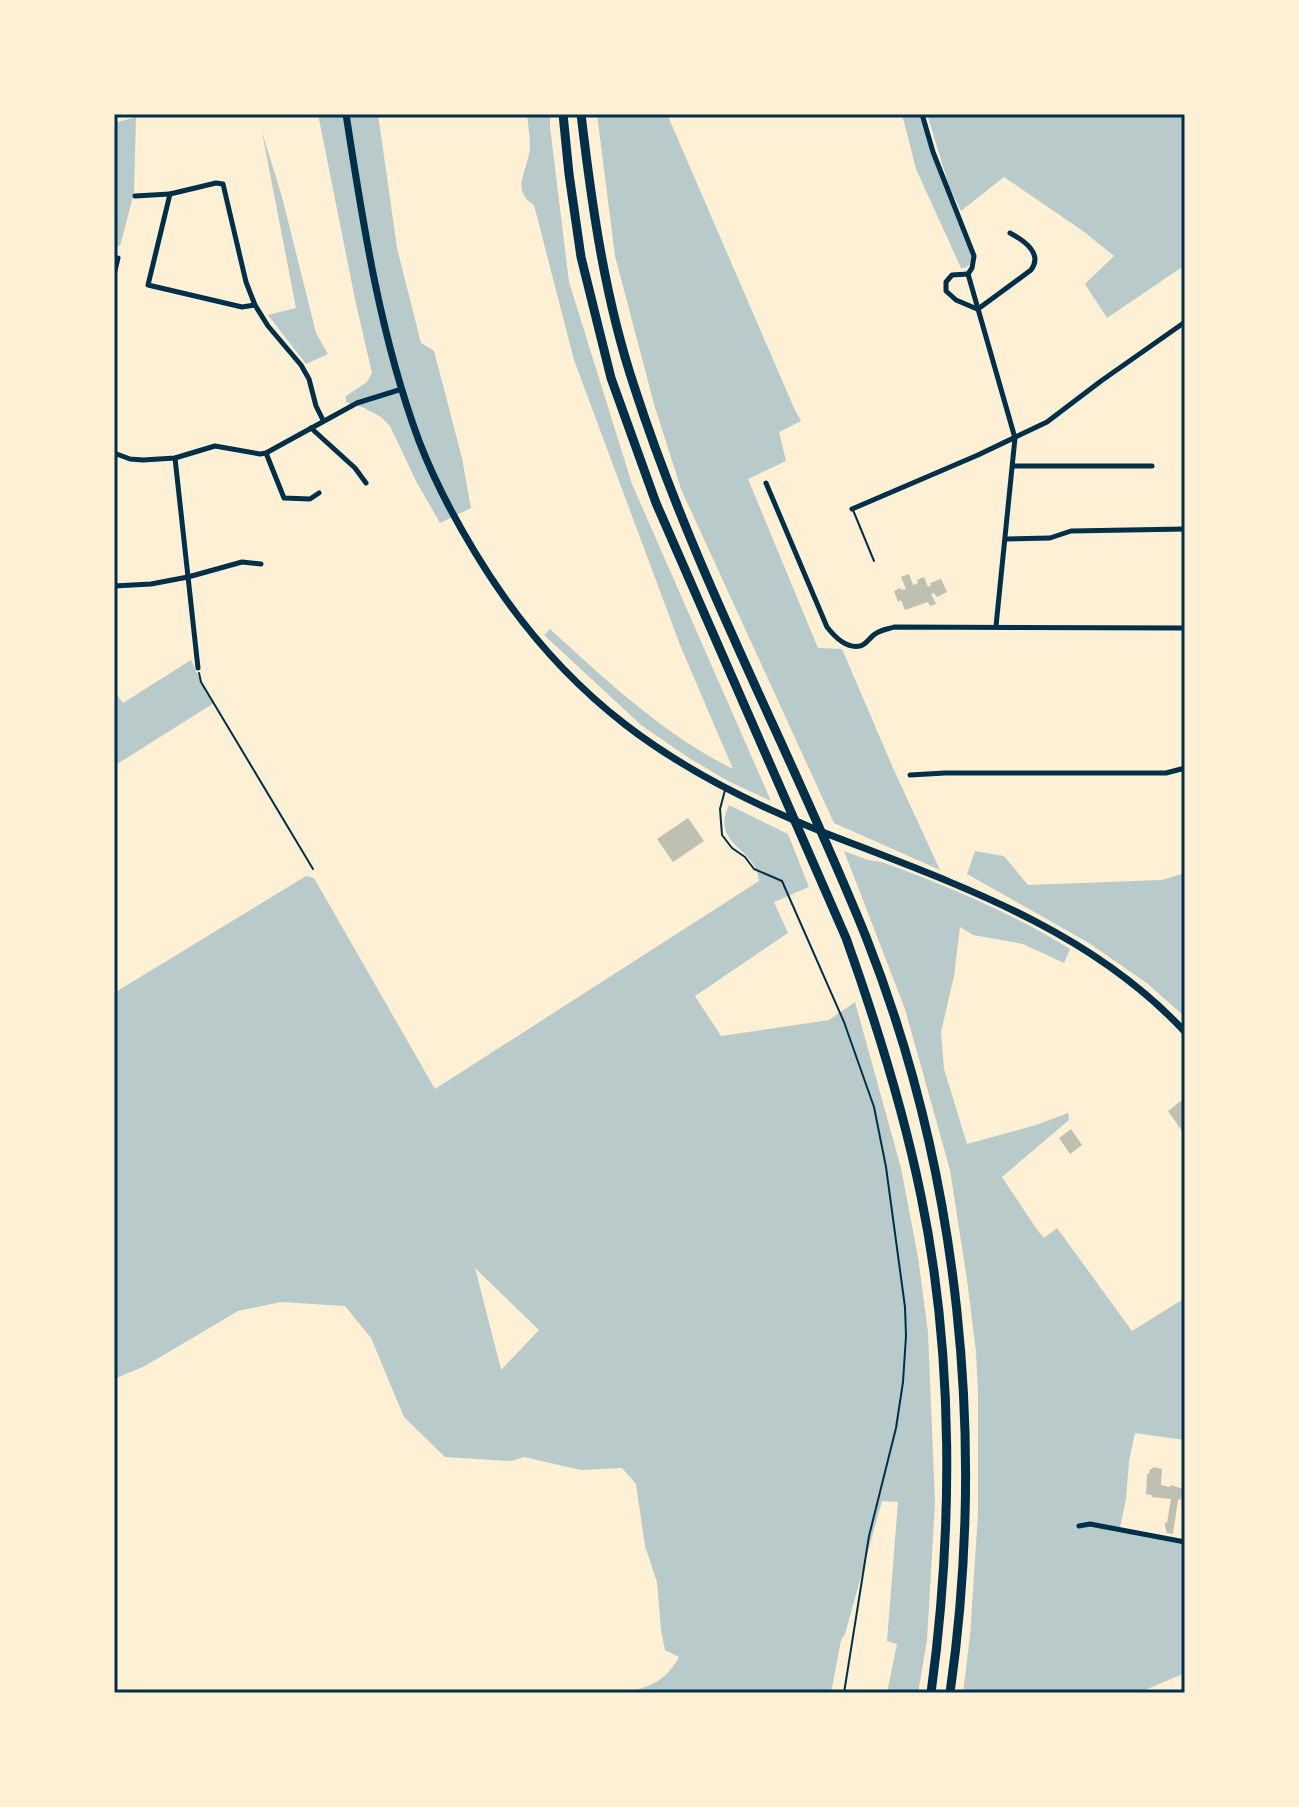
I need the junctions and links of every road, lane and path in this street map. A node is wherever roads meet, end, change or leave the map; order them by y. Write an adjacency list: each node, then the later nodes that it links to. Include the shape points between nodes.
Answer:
1 (346, 114): 14 (main road, via 371,263)
2 (563, 114): 44 (highway, via 581,257 611,378 656,503 846,938 872,1011 921,1196 939,1326 947,1499)
3 (581, 114): 45 (highway, via 600,252 634,388 679,509 866,940 893,1013 930,1148 955,1301 964,1417 963,1571)
4 (922, 114): 9 (street, via 974,256)
5 (170, 194): 6 (street); 11 (street, via 223,184); 11 (street, via 148,285 242,307)
6 (135, 196)
7 (1010, 233): 12 (street, via 1023,240 1036,263)
8 (118, 258): 10 (street)
9 (968, 274): 12 (street); 12 (street, via 952,275 946,291)
10 (114, 275)
11 (255, 305): 15 (street, via 301,365)
12 (978, 309): 17 (street)
13 (1184, 324): 17 (street, via 1047,422)
14 (402, 389): 15 (street); 38 (main road, via 450,510 530,633 617,719)
15 (323, 420): 16 (street)
16 (311, 428): 19 (street); 23 (street)
17 (1015, 438): 21 (street); 26 (street)
18 (114, 453): 20 (street, via 130,459)
19 (266, 453): 20 (street, via 215,446); 25 (street, via 284,498 310,499)
20 (175, 458): 31 (street)
21 (1014, 466): 22 (street); 28 (street)
22 (1152, 466)
23 (366, 483)
24 (766, 483): 33 (street, via 835,638 860,646 894,627)
25 (319, 493)
26 (852, 509): 29 (lane)
27 (1185, 529): 28 (street, via 1071,531 1050,538)
28 (1006, 539): 33 (street)
29 (874, 561)
30 (261, 564): 31 (street, via 242,562)
31 (188, 577): 32 (street); 35 (street)
32 (114, 586)
33 (996, 626): 34 (street)
34 (1185, 628)
35 (198, 668): 39 (path, via 201,682)
36 (1185, 768): 37 (street, via 1166,773)
37 (910, 775)
38 (726, 789): 40 (main road, via 1019,912 1088,952); 43 (lane, via 720,809 722,835 754,869 782,881 849,1035 874,1107 899,1251 906,1336 903,1382 869,1536)
39 (313, 869)
40 (1185, 1032)
41 (1079, 1526): 42 (street)
42 (1185, 1542)
43 (844, 1693)
44 (931, 1693)
45 (950, 1693)

